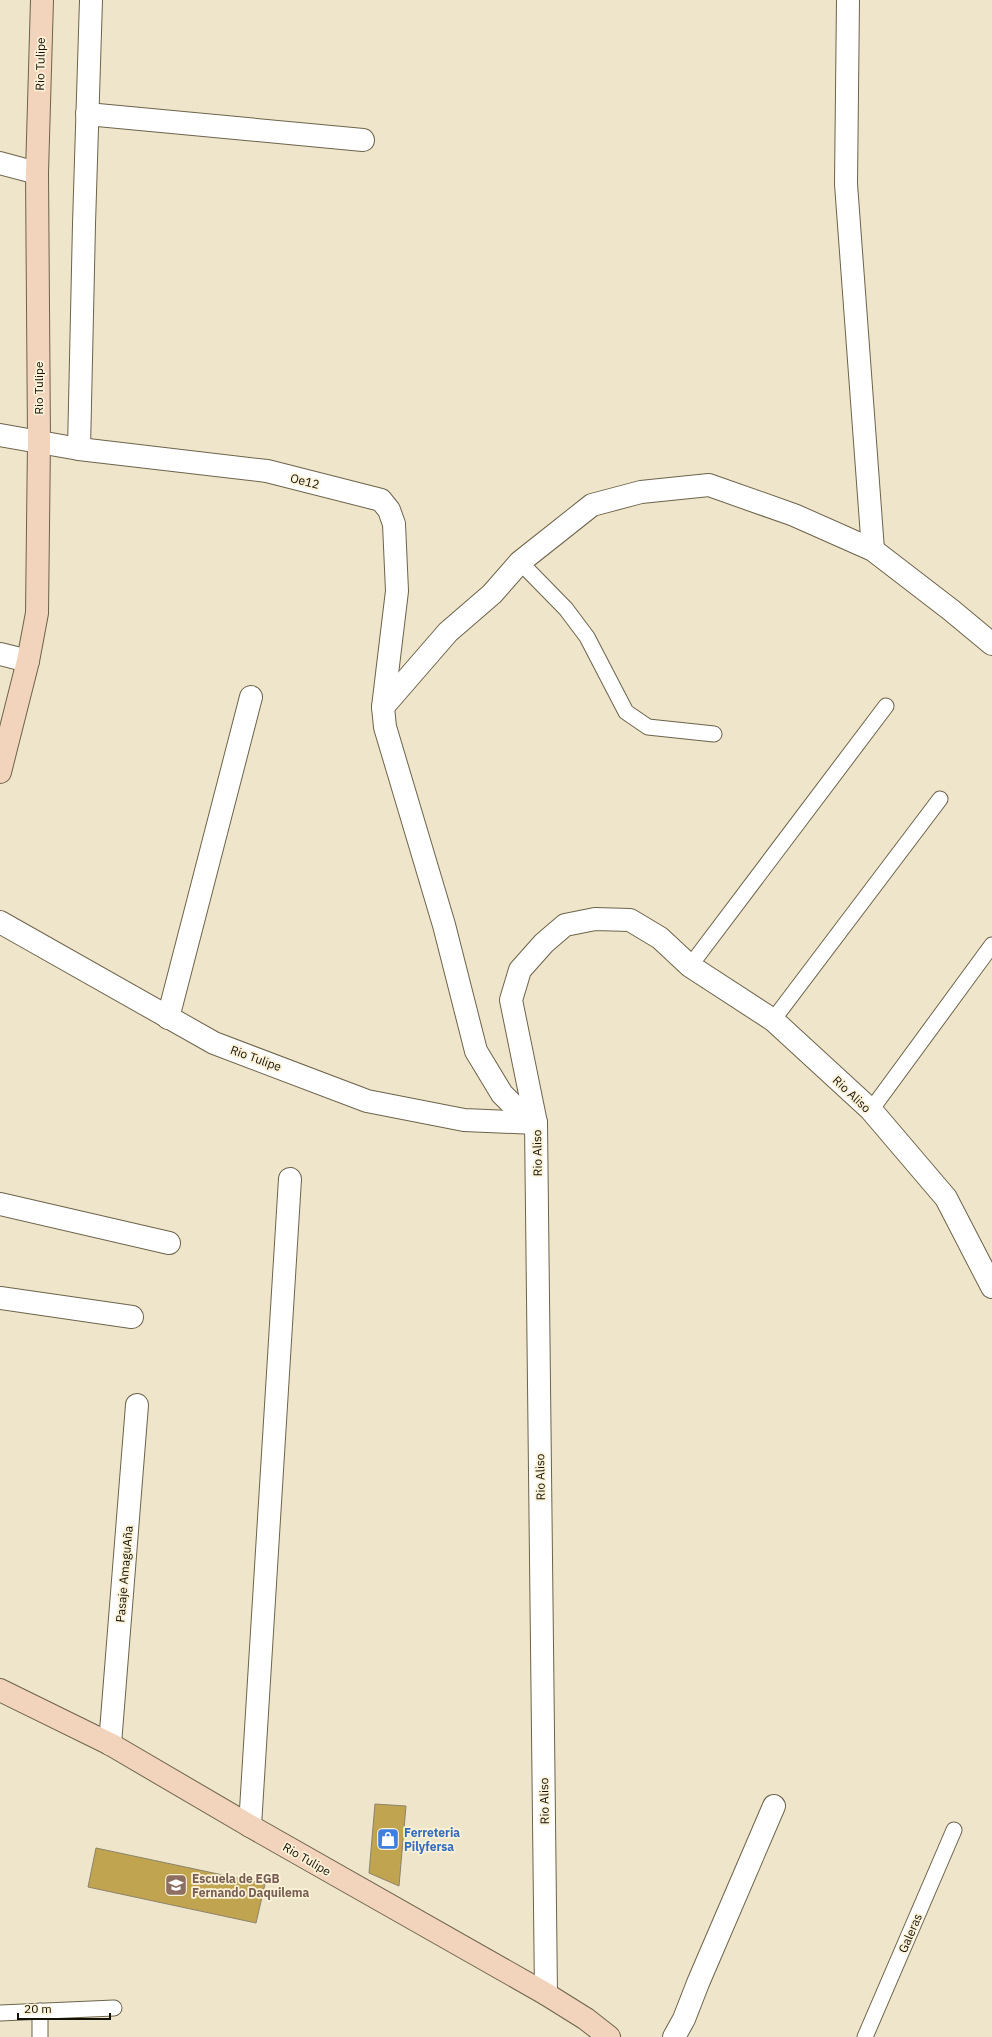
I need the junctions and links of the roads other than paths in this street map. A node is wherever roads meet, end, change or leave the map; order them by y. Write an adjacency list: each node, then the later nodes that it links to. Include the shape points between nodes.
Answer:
1 (42, 0): 7 (main road, Rio Tulipe)
2 (91, 0): 4 (street)
3 (848, 0): 11 (street, via 846,184)
4 (87, 114): 5 (street); 10 (street)
5 (363, 140)
6 (0, 163): 7 (street)
7 (37, 173): 9 (main road, Rio Tulipe)
8 (0, 435): 9 (street, Oe12)
9 (39, 441): 10 (street, Oe12); 15 (main road, Rio Tulipe, via 37,613)
10 (79, 449): 18 (street, Oe12, via 267,471 381,500 394,524 397,591)
11 (873, 550): 12 (street, via 794,514 710,485 641,492 592,505); 13 (street)
12 (520, 562): 18 (street, via 492,594 448,632); 19 (lane, via 566,609 586,636 626,712 648,727)
13 (992, 644)
14 (0, 654): 15 (street)
15 (28, 661): 20 (main road, Rio Tulipe)
16 (251, 697): 25 (street)
17 (886, 706): 24 (lane)
18 (384, 717): 28 (street, via 444,925 476,1051 502,1094 526,1117)
19 (714, 734)
20 (0, 772)
21 (940, 799): 26 (lane)
22 (0, 922): 25 (street, Rio Tulipe)
23 (992, 945): 27 (lane)
24 (690, 966): 26 (street, Rio Aliso); 28 (street, Rio Aliso, via 660,938 630,920 595,919 565,925 544,943 520,970 511,1000)
25 (168, 1018): 28 (street, Rio Tulipe, via 214,1043 367,1101 464,1120)
26 (773, 1020): 27 (street, Rio Aliso)
27 (870, 1110): 32 (street, Rio Aliso, via 946,1198)
28 (536, 1122): 41 (street, Rio Aliso)
29 (290, 1179): 39 (street)
30 (0, 1204): 31 (street)
31 (169, 1243)
32 (992, 1287)
33 (0, 1298): 34 (street)
34 (132, 1317)
35 (137, 1405): 37 (street, Pasaje AmaguAña)
36 (0, 1690): 37 (main road, Rio Tulipe)
37 (110, 1744): 39 (main road, Rio Tulipe)
38 (774, 1806): 47 (street)
39 (250, 1826): 41 (main road, Rio Tulipe)
40 (954, 1830): 48 (lane, Galeras)
41 (546, 1994): 46 (main road, Rio Tulipe)
42 (114, 2008): 43 (lane)
43 (40, 2011): 44 (lane); 45 (lane)
44 (0, 2013)
45 (40, 2037)
46 (609, 2037)
47 (674, 2037)
48 (865, 2037)

